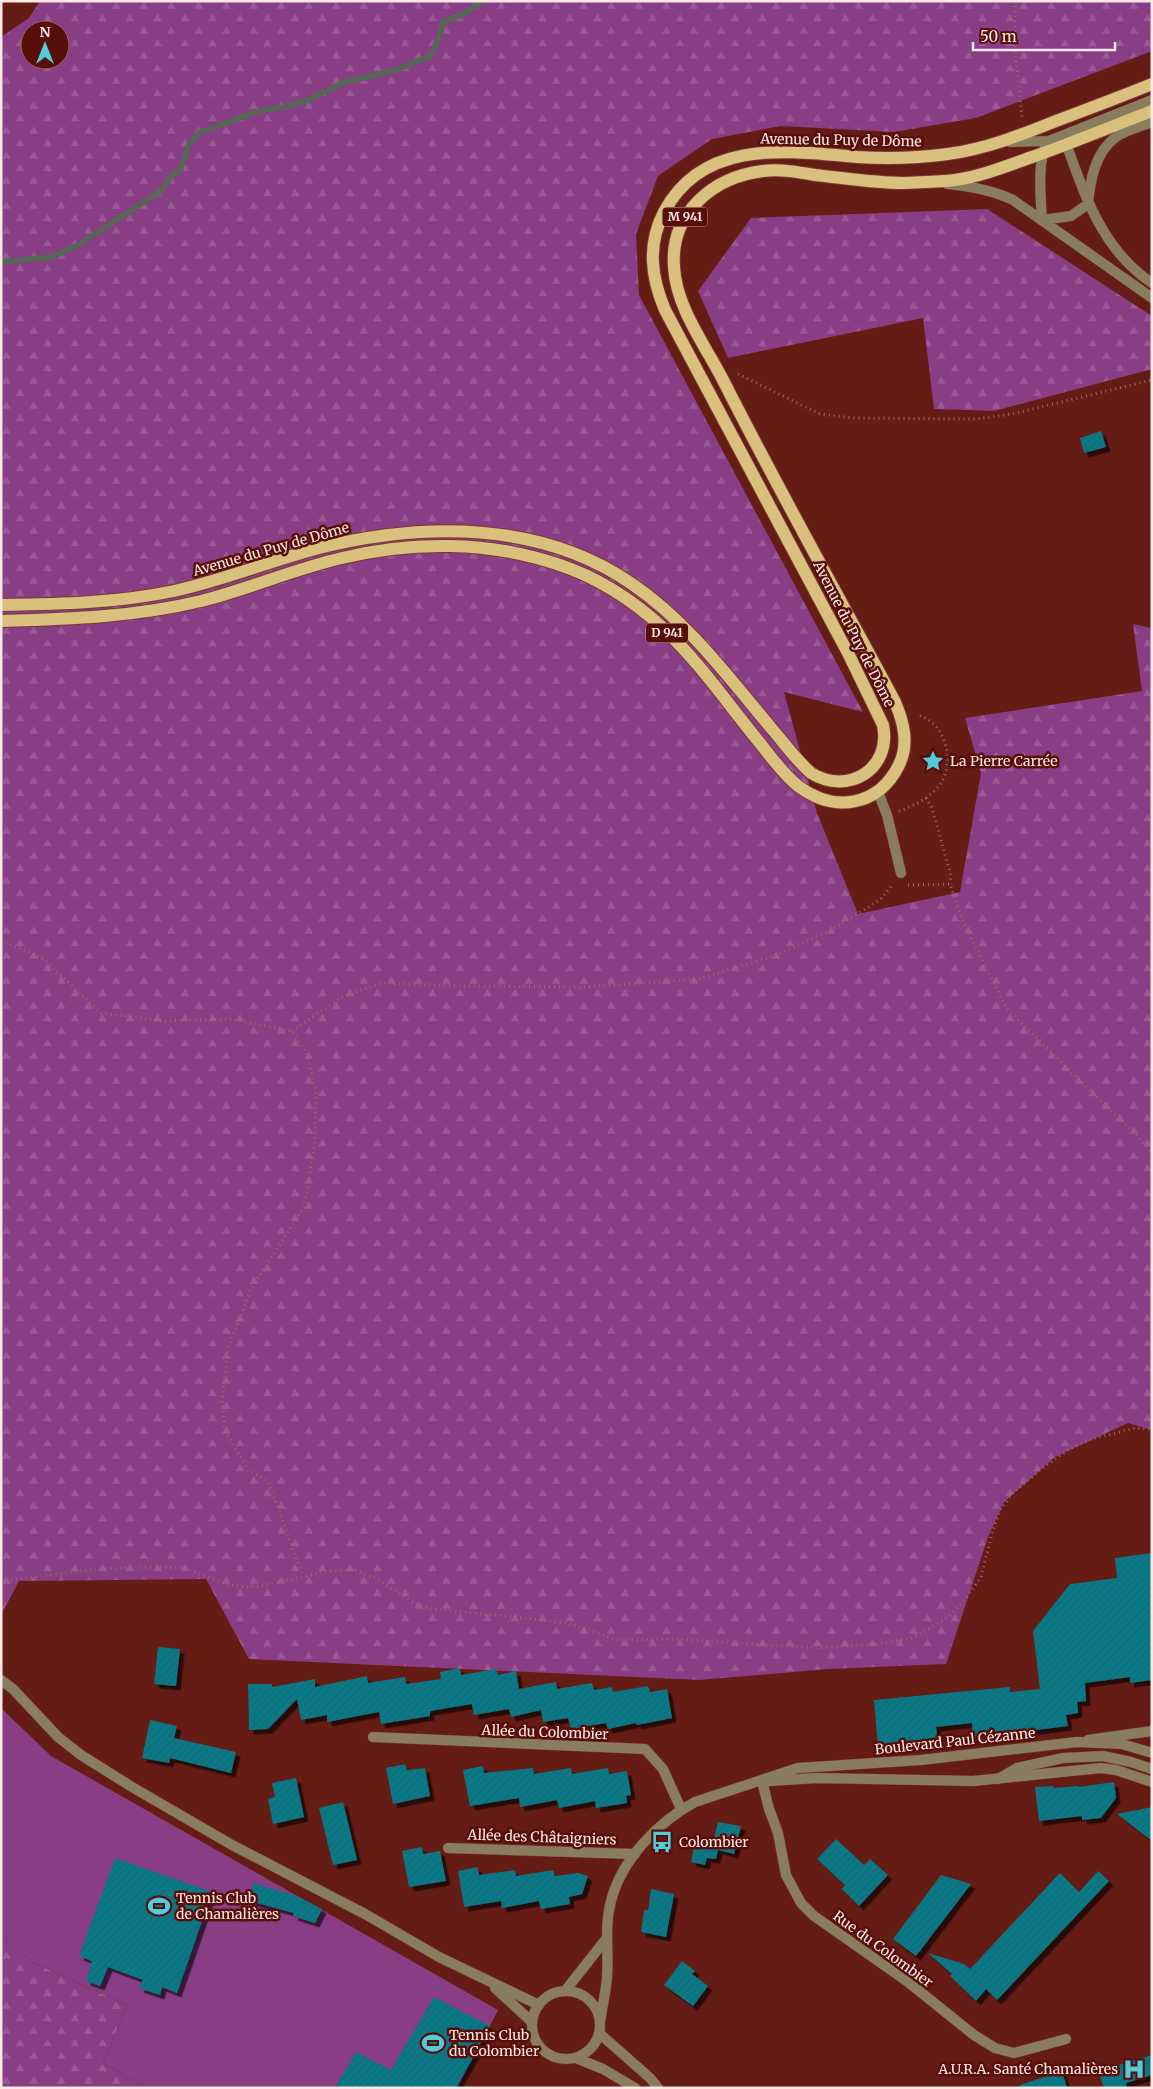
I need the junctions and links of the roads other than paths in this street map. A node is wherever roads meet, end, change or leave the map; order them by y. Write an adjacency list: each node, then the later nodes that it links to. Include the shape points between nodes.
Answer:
1 (1152, 84): 6 (main road, Avenue du Puy de Dôme / M 941)
2 (1152, 100): 5 (street)
3 (1152, 111): 7 (main road, M 941)
4 (1152, 122): 10 (street, via 1116,137 1104,149 1094,172)
5 (1049, 141): 6 (street); 7 (street); 8 (street)
6 (996, 143): 16 (main road, Avenue du Puy de Dôme / M 941, via 950,154 908,158 796,152 728,159 694,177 678,192 668,204 655,233 652,255 655,283 665,310 880,717 884,743 878,760)
7 (1065, 148): 8 (main road, M 941); 10 (street)
8 (1043, 153): 9 (main road, M 941, via 980,174); 11 (street)
9 (931, 182): 11 (street, via 998,193); 17 (main road, Avenue du Puy de Dôme / M 941, via 900,183 764,171 730,180 698,201 678,228 674,249 674,267 682,301 900,714 905,738 902,757 890,779)
10 (1088, 204): 11 (street, via 1071,216); 12 (street, via 1122,258)
11 (1042, 220): 13 (street)
12 (1152, 283)
13 (1152, 298)
14 (1, 605): 16 (main road, Avenue du Puy de Dôme / D 941, via 139,598 199,586 316,549 385,535 464,531 521,538 564,549 600,564 661,606 693,636 811,773 838,782 852,780)
15 (1, 621): 17 (main road, Avenue du Puy de Dôme / D 941, via 120,616 161,610 203,601 343,558 391,549 473,547 522,554 592,578 644,612 682,648 787,777 804,790 821,799 838,802 854,801)
16 (868, 771): 17 (main road)
17 (878, 792): 18 (street)
18 (901, 873)
19 (1, 1680): 32 (street, via 14,1689 58,1737 132,1788)
20 (1152, 1731): 22 (street)
21 (373, 1737): 28 (street, Allée du Colombier, via 645,1750 663,1769)
22 (1077, 1742): 23 (street, Boulevard Paul Cézanne, via 1122,1744); 26 (street, Boulevard Paul Cézanne, via 921,1760 798,1768)
23 (1152, 1753)
24 (1152, 1769): 25 (street, via 1110,1757 1063,1758 1017,1768)
25 (998, 1780): 26 (street, Boulevard Paul Cézanne, via 952,1782 817,1778); 27 (street, Boulevard Paul Cézanne, via 1102,1768)
26 (762, 1781): 28 (street, Boulevard Paul Cézanne, via 708,1796); 37 (street, Rue du Colombier, via 778,1833 786,1875 801,1903 814,1916 995,2048 1014,2053)
27 (1152, 1782)
28 (682, 1809): 30 (street, Boulevard Paul Cézanne)
29 (448, 1848): 30 (street, Allée des Châtaigniers)
30 (635, 1854): 31 (street, Boulevard Paul Cézanne, via 626,1866 611,1901)
31 (606, 1939): 33 (street); 36 (street, Boulevard Paul Cézanne, via 607,1976)
32 (489, 1982): 34 (street); 35 (street)
33 (565, 1991): 34 (street, via 550,1996); 36 (street, via 588,2000 596,2011)
34 (539, 2005): 35 (street)
35 (532, 2022): 38 (street, via 538,2045 563,2059)
36 (599, 2027): 38 (street, via 596,2042); 40 (street)
37 (1066, 2039)
38 (576, 2058): 39 (street)
39 (636, 2088)
40 (658, 2088)

